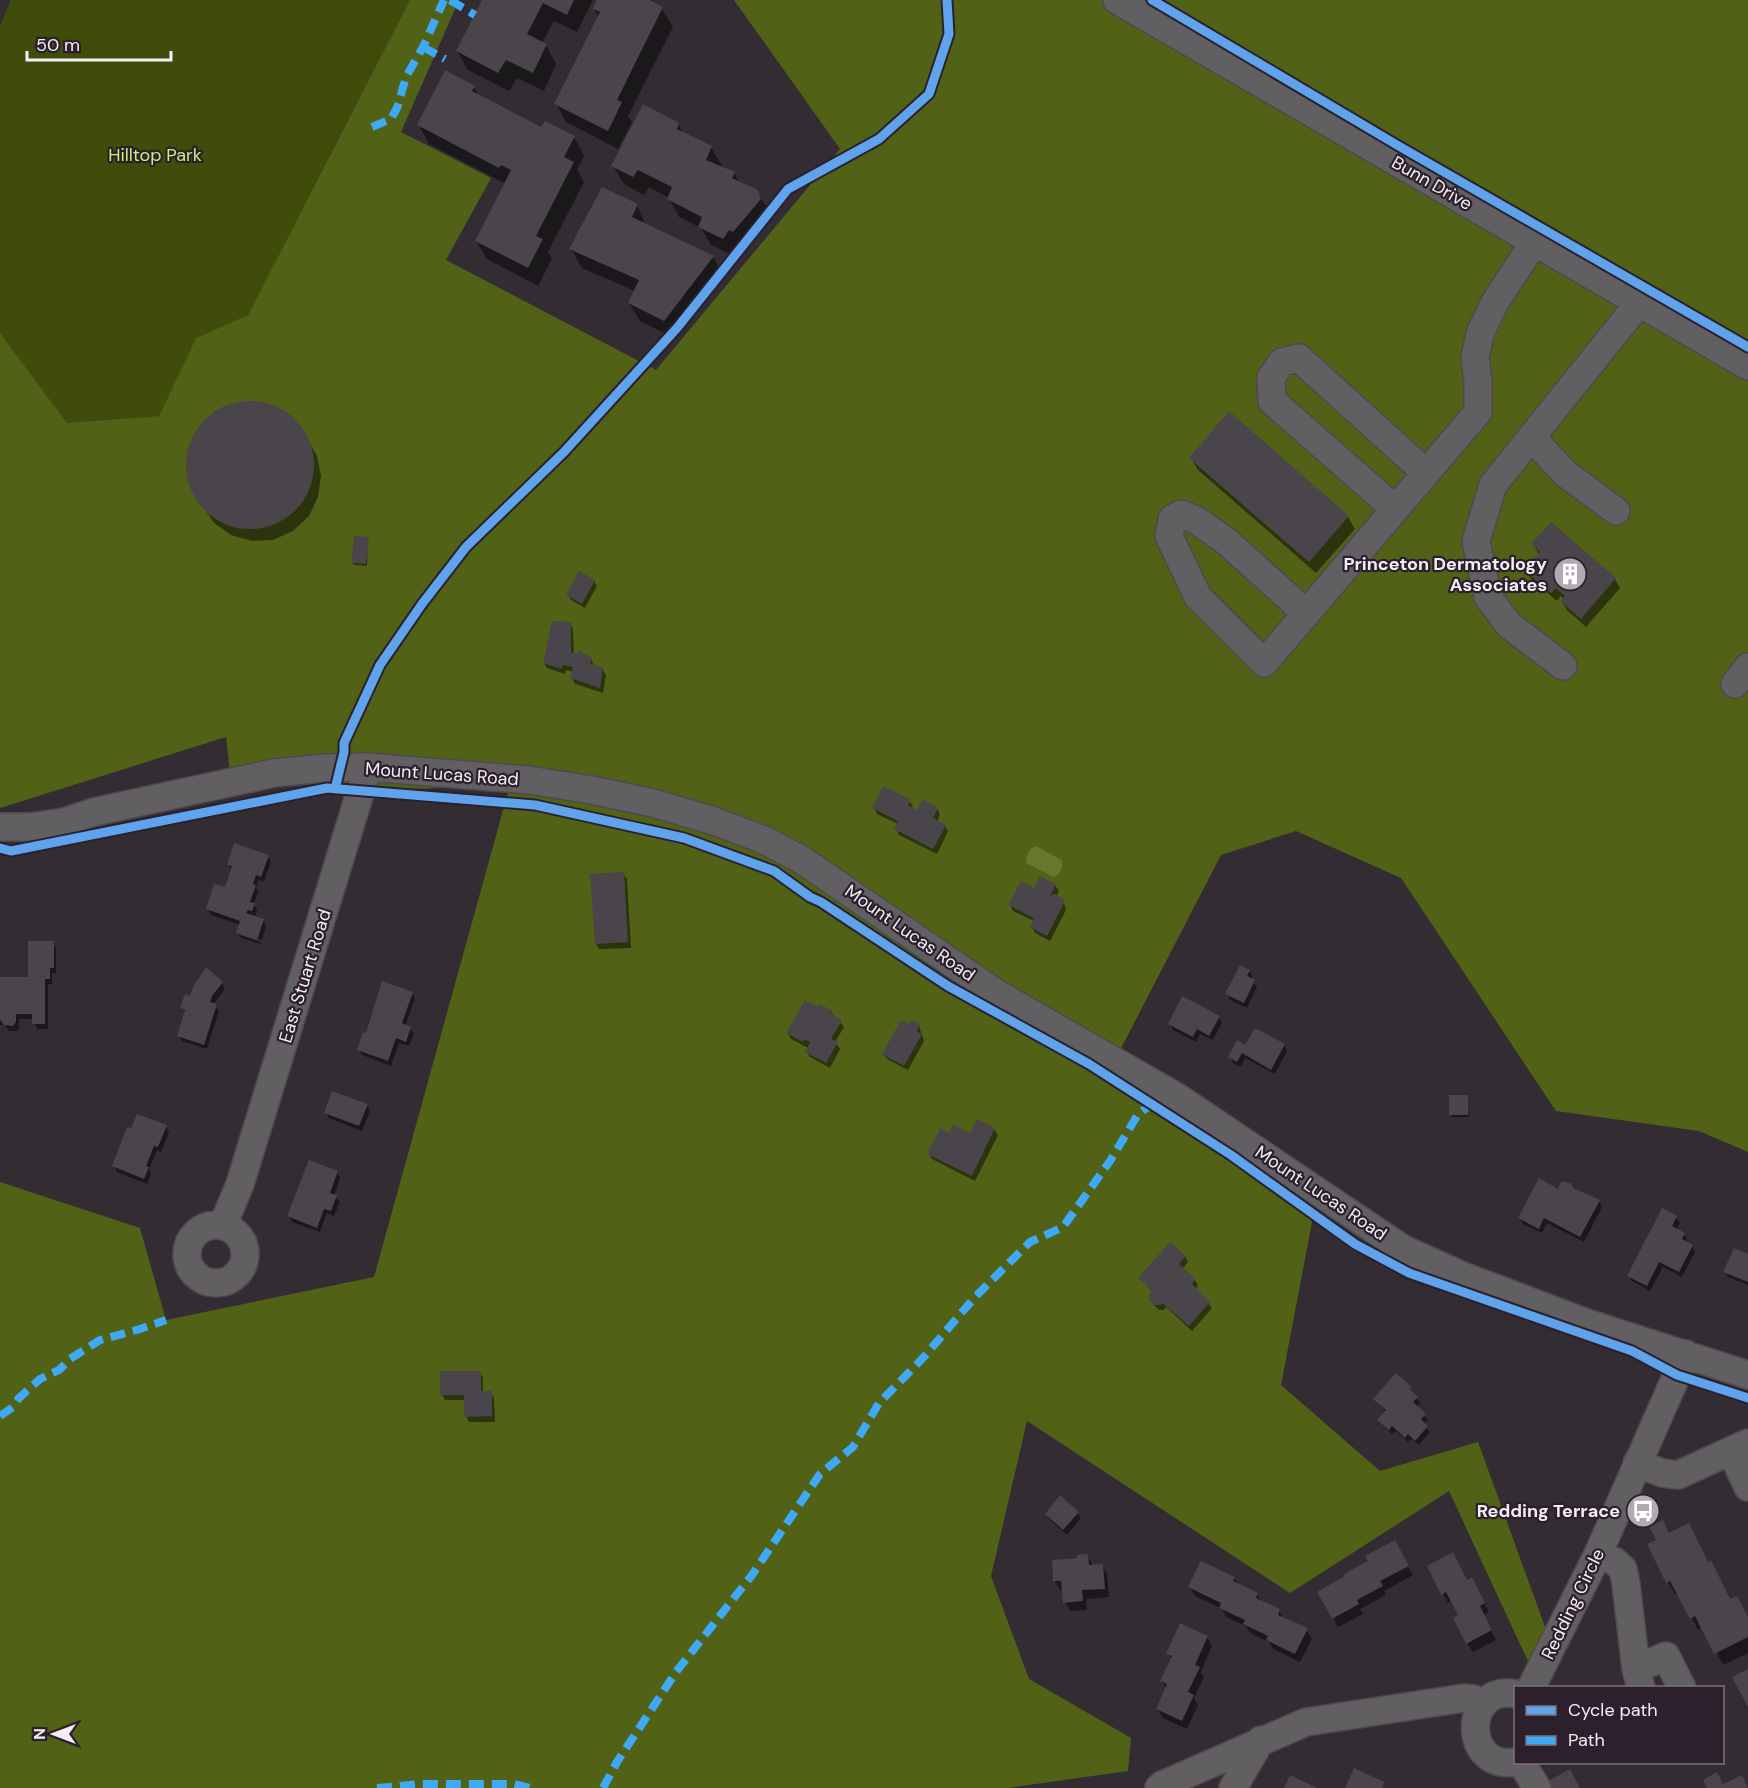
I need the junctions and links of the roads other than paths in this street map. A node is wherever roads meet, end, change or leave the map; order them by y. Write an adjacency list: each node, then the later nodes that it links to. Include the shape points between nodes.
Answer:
1 (1117, 0): 2 (street, Bunn Drive)
2 (1534, 242): 3 (street, Bunn Drive); 6 (street, via 1494,304 1480,334 1475,358 1478,412)
3 (1639, 303): 4 (street, Bunn Drive); 5 (street)
4 (1748, 366)
5 (1531, 437): 8 (street, via 1566,474); 10 (street, via 1493,485 1476,541 1488,597 1509,625)
6 (1426, 473): 7 (street); 7 (street, via 1299,358 1282,362 1271,378 1272,401)
7 (1395, 509): 9 (street)
8 (1616, 512)
9 (1306, 613): 9 (street, via 1263,663 1198,597 1169,536 1172,519 1182,514 1226,541)
10 (1563, 666)
11 (368, 767): 12 (street, Mount Lucas Road, via 274,773 64,822); 13 (street, East Stuart Road, via 240,1184); 14 (street, Mount Lucas Road, via 529,780 592,790 653,803 764,840 831,879 996,993 1177,1097 1403,1249 1587,1323)
12 (0, 827)
13 (223, 1224)
14 (1686, 1354): 15 (street, Mount Lucas Road); 17 (street, Redding Circle)
15 (1748, 1375)
16 (1740, 1447): 17 (street, via 1678,1475); 18 (street)
17 (1637, 1464): 19 (street, Redding Circle)
18 (1748, 1487)
19 (1598, 1554): 20 (street, via 1623,1569); 21 (street, Redding Circle)
20 (1638, 1678): 22 (street, via 1666,1656)
21 (1532, 1686)
22 (1681, 1686)
23 (1514, 1695): 24 (street, via 1500,1694)
24 (1483, 1704): 25 (street, via 1464,1698 1306,1722); 26 (street, via 1474,1723 1480,1747 1493,1759)
25 (1261, 1740): 28 (street); 29 (street)
26 (1514, 1762)
27 (1522, 1764): 30 (street)
28 (1158, 1788)
29 (1233, 1788)
30 (1537, 1788)

